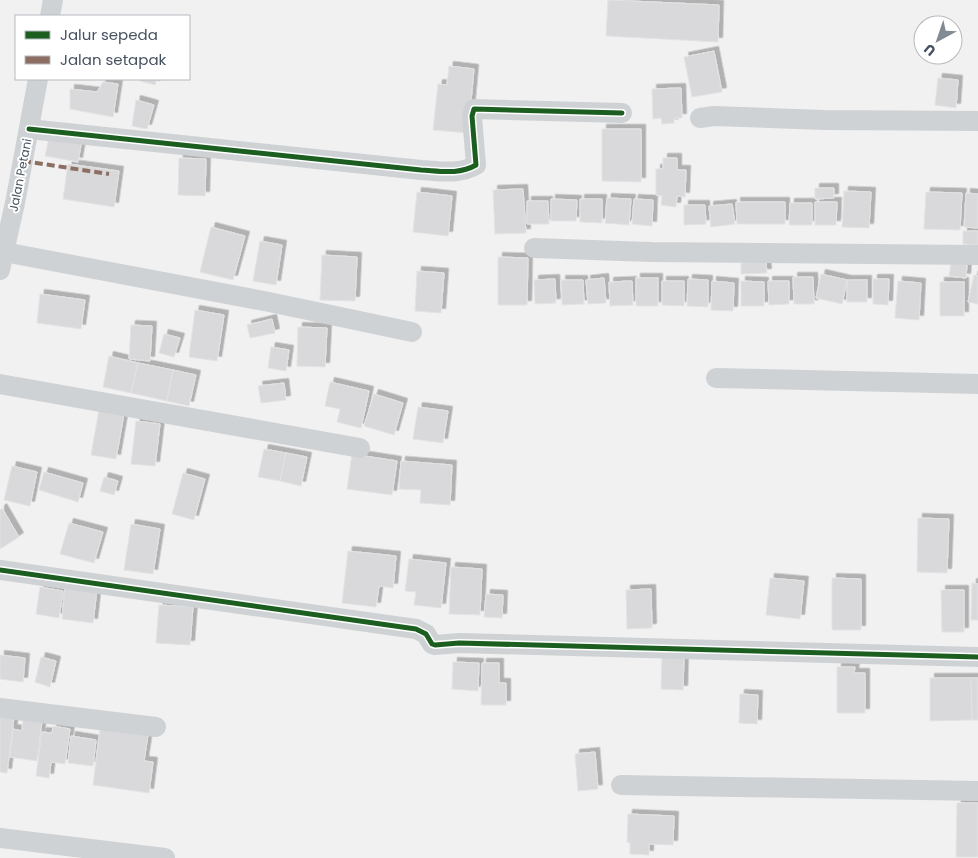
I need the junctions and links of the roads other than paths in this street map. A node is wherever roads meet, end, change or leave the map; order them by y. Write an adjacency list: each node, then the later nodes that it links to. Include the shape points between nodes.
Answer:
1 (53, 0): 2 (street)
2 (50, 15)
3 (38, 80): 7 (street, Jalan Petani)
4 (622, 113): 7 (street, via 474,109 476,165 466,171 452,172)
5 (700, 118): 6 (street)
6 (978, 121)
7 (29, 129): 10 (street, Jalan Petani)
8 (534, 248): 9 (street)
9 (978, 255)
10 (2, 261): 11 (street, via 270,302)
11 (412, 332)
12 (716, 378): 14 (street)
13 (0, 384): 15 (street)
14 (978, 384)
15 (360, 448)
16 (0, 570): 17 (street, via 416,629 426,634 434,645 459,643)
17 (978, 657)
18 (0, 708): 19 (street)
19 (156, 727)
20 (621, 785): 21 (street)
21 (978, 790)
22 (0, 838): 23 (street)
23 (164, 858)

